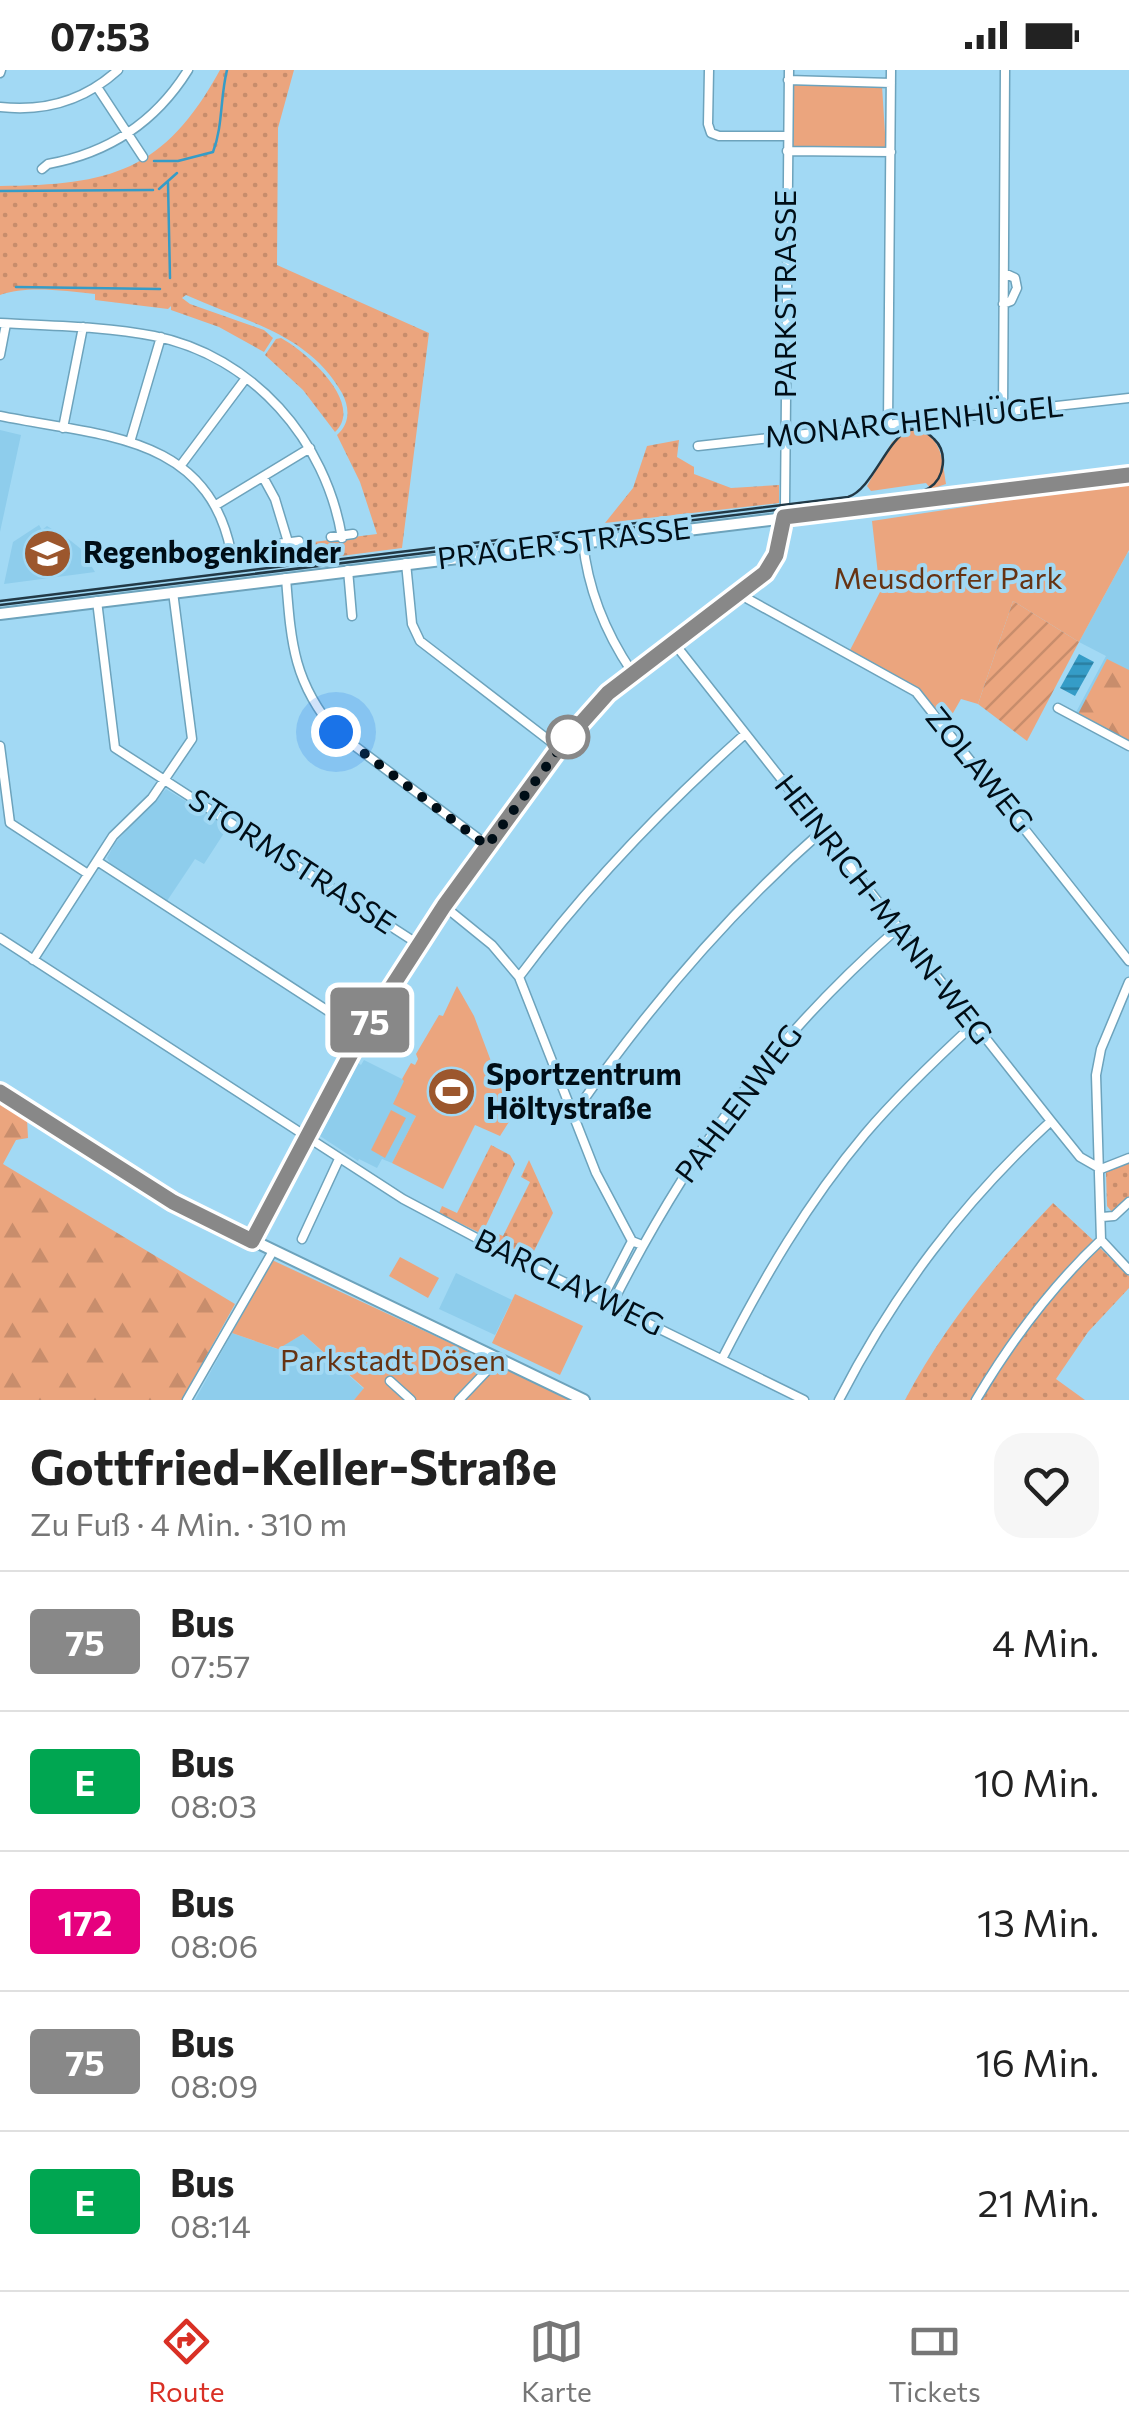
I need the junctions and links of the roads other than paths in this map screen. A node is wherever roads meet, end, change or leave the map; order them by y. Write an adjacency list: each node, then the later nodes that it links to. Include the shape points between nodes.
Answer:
1 (118, 70): 8 (street)
2 (188, 70): 10 (street)
3 (708, 70): 11 (street, via 711,133)
4 (891, 70): 7 (street)
5 (1005, 70): 22 (street)
6 (788, 75): 7 (street); 11 (street, PARKSTRASSE)
7 (891, 83): 13 (street)
8 (97, 87): 9 (street, via 49,106); 10 (street)
9 (0, 107)
10 (128, 135): 14 (street); 15 (street)
11 (788, 136): 12 (street, PARKSTRASSE)
12 (787, 150): 13 (street); 26 (street, PARKSTRASSE)
13 (891, 152): 24 (street)
14 (143, 157)
15 (42, 169)
16 (3, 324): 17 (street); 19 (street)
17 (83, 327): 18 (street); 25 (street)
18 (161, 338): 20 (street); 27 (street)
19 (0, 355)
20 (246, 378): 29 (street); 30 (street)
21 (1129, 398): 22 (street, MONARCHENHÜGEL)
22 (1003, 412): 24 (street, MONARCHENHÜGEL)
23 (0, 416): 25 (street)
24 (888, 425): 26 (street, MONARCHENHÜGEL)
25 (63, 428): 27 (street)
26 (785, 437): 28 (street, MONARCHENHÜGEL); 34 (street, PARKSTRASSE)
27 (130, 442): 30 (street)
28 (698, 446)
29 (310, 448): 32 (street); 37 (street, via 326,477)
30 (180, 464): 33 (street)
31 (1129, 476): 34 (main road, PRAGER STRASSE)
32 (263, 477): 33 (street); 39 (street)
33 (216, 505): 42 (street)
34 (784, 517): 40 (main road, PRAGER STRASSE); 47 (street, PARKSTRASSE, via 772,563)
35 (354, 534): 37 (street)
36 (331, 537): 37 (street)
37 (342, 537)
38 (299, 540): 39 (street)
39 (288, 542): 41 (street)
40 (583, 542): 43 (main road, PRAGER STRASSE); 52 (street, via 599,612)
41 (276, 544)
42 (231, 552)
43 (406, 563): 44 (main road, PRAGER STRASSE); 57 (street, via 420,641)
44 (348, 570): 45 (main road, PRAGER STRASSE); 50 (street)
45 (286, 577): 46 (main road, PRAGER STRASSE); 60 (street, via 296,660 316,709 336,732)
46 (173, 591): 48 (main road, PRAGER STRASSE); 58 (street, via 192,739)
47 (739, 594): 51 (street, PARKSTRASSE); 68 (street, ZOLAWEG, via 916,692)
48 (97, 601): 49 (main road, PRAGER STRASSE); 58 (street, STORMSTRASSE, via 115,748)
49 (0, 614)
50 (352, 616)
51 (674, 643): 52 (street, PARKSTRASSE); 54 (street, HEINRICH-MANN-WEG)
52 (632, 672): 57 (street, PARKSTRASSE)
53 (1058, 708): 56 (street)
54 (745, 734): 59 (street, HEINRICH-MANN-WEG); 69 (street, via 632,840)
55 (0, 746): 62 (street, via 10,823)
56 (1129, 746)
57 (559, 748): 60 (street, PARKSTRASSE)
58 (165, 779): 61 (street); 66 (street, STORMSTRASSE)
59 (822, 831): 64 (street, HEINRICH-MANN-WEG); 74 (street, via 689,962)
60 (487, 846): 63 (street, PARKSTRASSE)
61 (97, 861): 62 (street); 72 (street)
62 (88, 874): 67 (street)
63 (444, 906): 66 (street, PARKSTRASSE); 69 (street, via 492,945)
64 (898, 928): 71 (street, HEINRICH-MANN-WEG); 86 (street, PAHLENWEG, via 811,1010 740,1092)
65 (0, 938): 67 (street, BARCLAYWEG)
66 (418, 944): 72 (street, PARKSTRASSE)
67 (34, 960): 76 (street, BARCLAYWEG)
68 (1129, 961)
69 (518, 978): 74 (street)
70 (1129, 982): 79 (street, via 1098,1061)
71 (973, 1025): 75 (street, HEINRICH-MANN-WEG); 92 (street, via 841,1164 777,1256)
72 (362, 1033): 76 (street, PARKSTRASSE)
73 (0, 1092): 85 (main road, via 173,1202)
74 (573, 1115): 83 (street)
75 (1050, 1121): 79 (street, HEINRICH-MANN-WEG, via 1080,1157); 99 (street, via 936,1242 896,1298)
76 (306, 1136): 78 (street, BARCLAYWEG); 85 (street, PARKSTRASSE)
77 (1129, 1158): 79 (street)
78 (340, 1159): 82 (street); 89 (street, BARCLAYWEG)
79 (1101, 1169): 81 (street)
80 (1129, 1202): 81 (street)
81 (1102, 1217): 84 (street)
82 (302, 1239)
83 (632, 1240): 86 (street); 89 (street)
84 (1102, 1240): 88 (street); 100 (street, via 1050,1293)
85 (252, 1241): 87 (main road)
86 (642, 1246): 90 (street, PAHLENWEG)
87 (273, 1250): 91 (main road); 94 (street)
88 (1129, 1270)
89 (602, 1300): 90 (street, BARCLAYWEG)
90 (612, 1304): 92 (street, BARCLAYWEG)
91 (498, 1358): 96 (street); 97 (main road)
92 (722, 1360): 98 (street, BARCLAYWEG)
93 (390, 1381): 95 (street)
94 (188, 1400)
95 (411, 1400)
96 (459, 1400)
97 (584, 1400)
98 (804, 1400)
99 (840, 1400)
100 (976, 1400)

